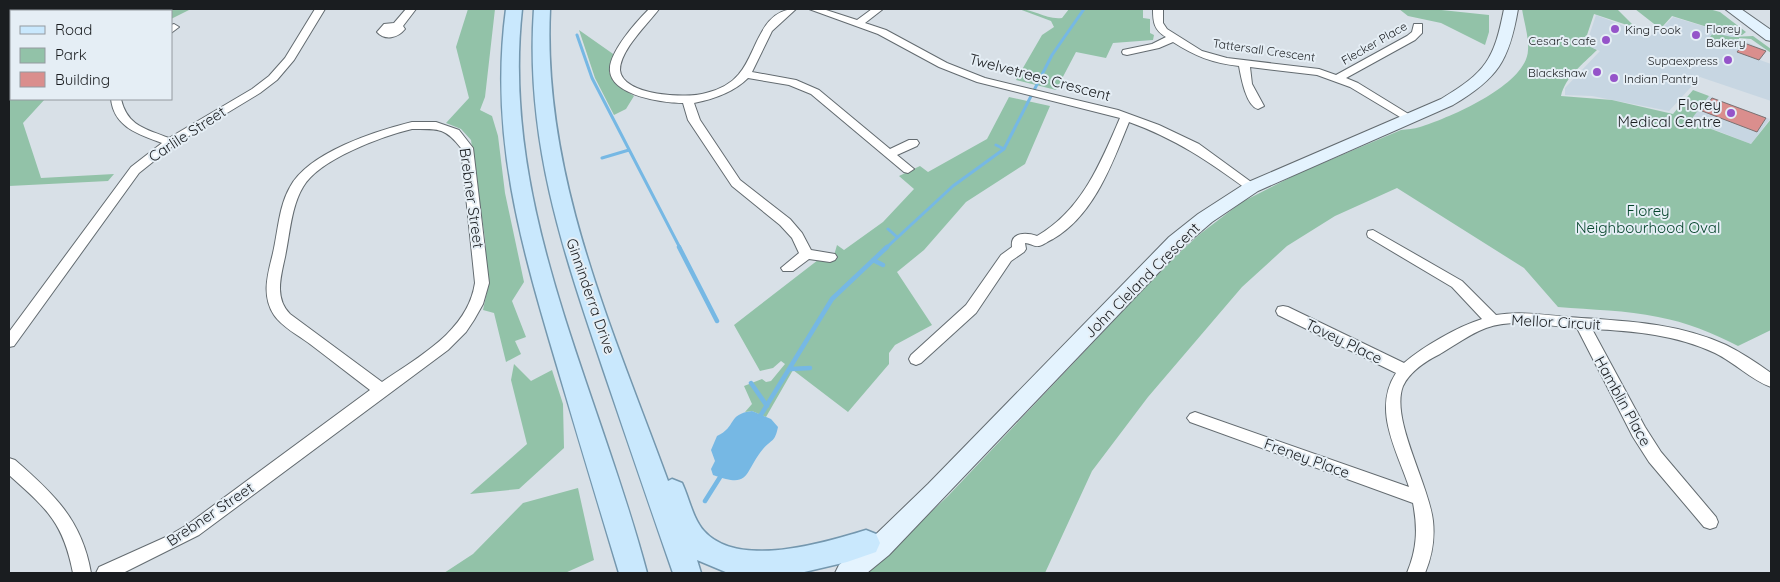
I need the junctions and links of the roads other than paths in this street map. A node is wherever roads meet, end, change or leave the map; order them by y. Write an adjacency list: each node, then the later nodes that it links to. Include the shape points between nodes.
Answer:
1 (320, 9): 26 (street, Carlile Street, via 289,60 273,78)
2 (411, 9): 13 (street)
3 (514, 9): 46 (main road, via 509,59 510,112 519,187 541,276)
4 (542, 9): 44 (main road, Ginninderra Drive, via 542,100 556,183 581,272 624,392)
5 (654, 9): 22 (street, via 636,30 615,71 625,86 637,92)
6 (791, 9): 19 (street, via 767,30)
7 (814, 9): 12 (street, Twelvetrees Crescent)
8 (878, 9): 12 (street)
9 (1158, 9): 16 (street, Tattersall Crescent, via 1158,23)
10 (1511, 9): 25 (street, John Cleland Crescent, via 1503,49 1484,77 1447,102)
11 (1732, 9): 15 (street)
12 (859, 23): 24 (street, Twelvetrees Crescent, via 968,75)
13 (397, 26)
14 (1418, 26): 20 (street, Flecker Place, via 1411,38)
15 (1771, 37)
16 (1173, 38): 17 (street); 18 (street, Tattersall Crescent, via 1211,58)
17 (1127, 52)
18 (1244, 62): 20 (street, Tattersall Crescent, via 1300,68); 23 (street, via 1247,84)
19 (746, 74): 22 (street, via 720,92); 28 (street, via 792,82 815,92)
20 (1338, 78): 25 (street, Tattersall Crescent)
21 (116, 100): 26 (street, via 117,110 126,123)
22 (688, 100): 32 (street, via 694,120 736,183 785,222)
23 (1258, 106)
24 (1126, 116): 30 (street, Twelvetrees Crescent, via 1195,147); 39 (street, via 1086,202 1055,233 1037,242 1038,248 1033,252 1019,249 1006,258 971,309)
25 (1409, 118): 30 (street, John Cleland Crescent)
26 (170, 142): 38 (street, Carlile Street, via 143,162 122,185)
27 (913, 143): 28 (street)
28 (889, 154): 29 (street)
29 (908, 169)
30 (1252, 187): 48 (street, John Cleland Crescent, via 1176,242)
31 (1373, 234): 36 (street, via 1452,281)
32 (806, 254): 33 (street); 34 (street)
33 (830, 257)
34 (788, 268)
35 (1283, 311): 40 (street, Tovey Place)
36 (1493, 320): 37 (street, Mellor Circuit, via 1519,318); 40 (street, Mellor Circuit, via 1464,333)
37 (1581, 322): 41 (street, Mellor Circuit, via 1652,328 1693,338 1732,356); 49 (street, Hamblin Place, via 1638,432)
38 (9, 342)
39 (916, 359)
40 (1404, 370): 47 (street, via 1393,396 1393,415)
41 (1771, 381)
42 (382, 390): 42 (street, Brebner Street, via 460,329 473,311 482,284 467,148 460,135 436,125 402,126 376,134 326,161 301,180 293,196 273,281 273,296 282,316); 52 (street, Brebner Street, via 193,530)
43 (1195, 418): 47 (street, Freney Place)
44 (648, 447): 50 (main road, via 694,541 723,563 758,570 806,564); 55 (main road, Ginninderra Drive)
45 (9, 464): 51 (street, via 67,523 79,550)
46 (597, 465): 53 (main road); 54 (main road)
47 (1419, 498): 58 (street, via 1425,519 1426,541)
48 (912, 514): 50 (street, John Cleland Crescent); 57 (street, John Cleland Crescent, via 880,547)
49 (1710, 522)
50 (866, 543): 56 (street, John Cleland Crescent)
51 (82, 573)
52 (104, 573)
53 (617, 573)
54 (633, 573)
55 (687, 573)
56 (801, 573)
57 (848, 573)
58 (1416, 573)

